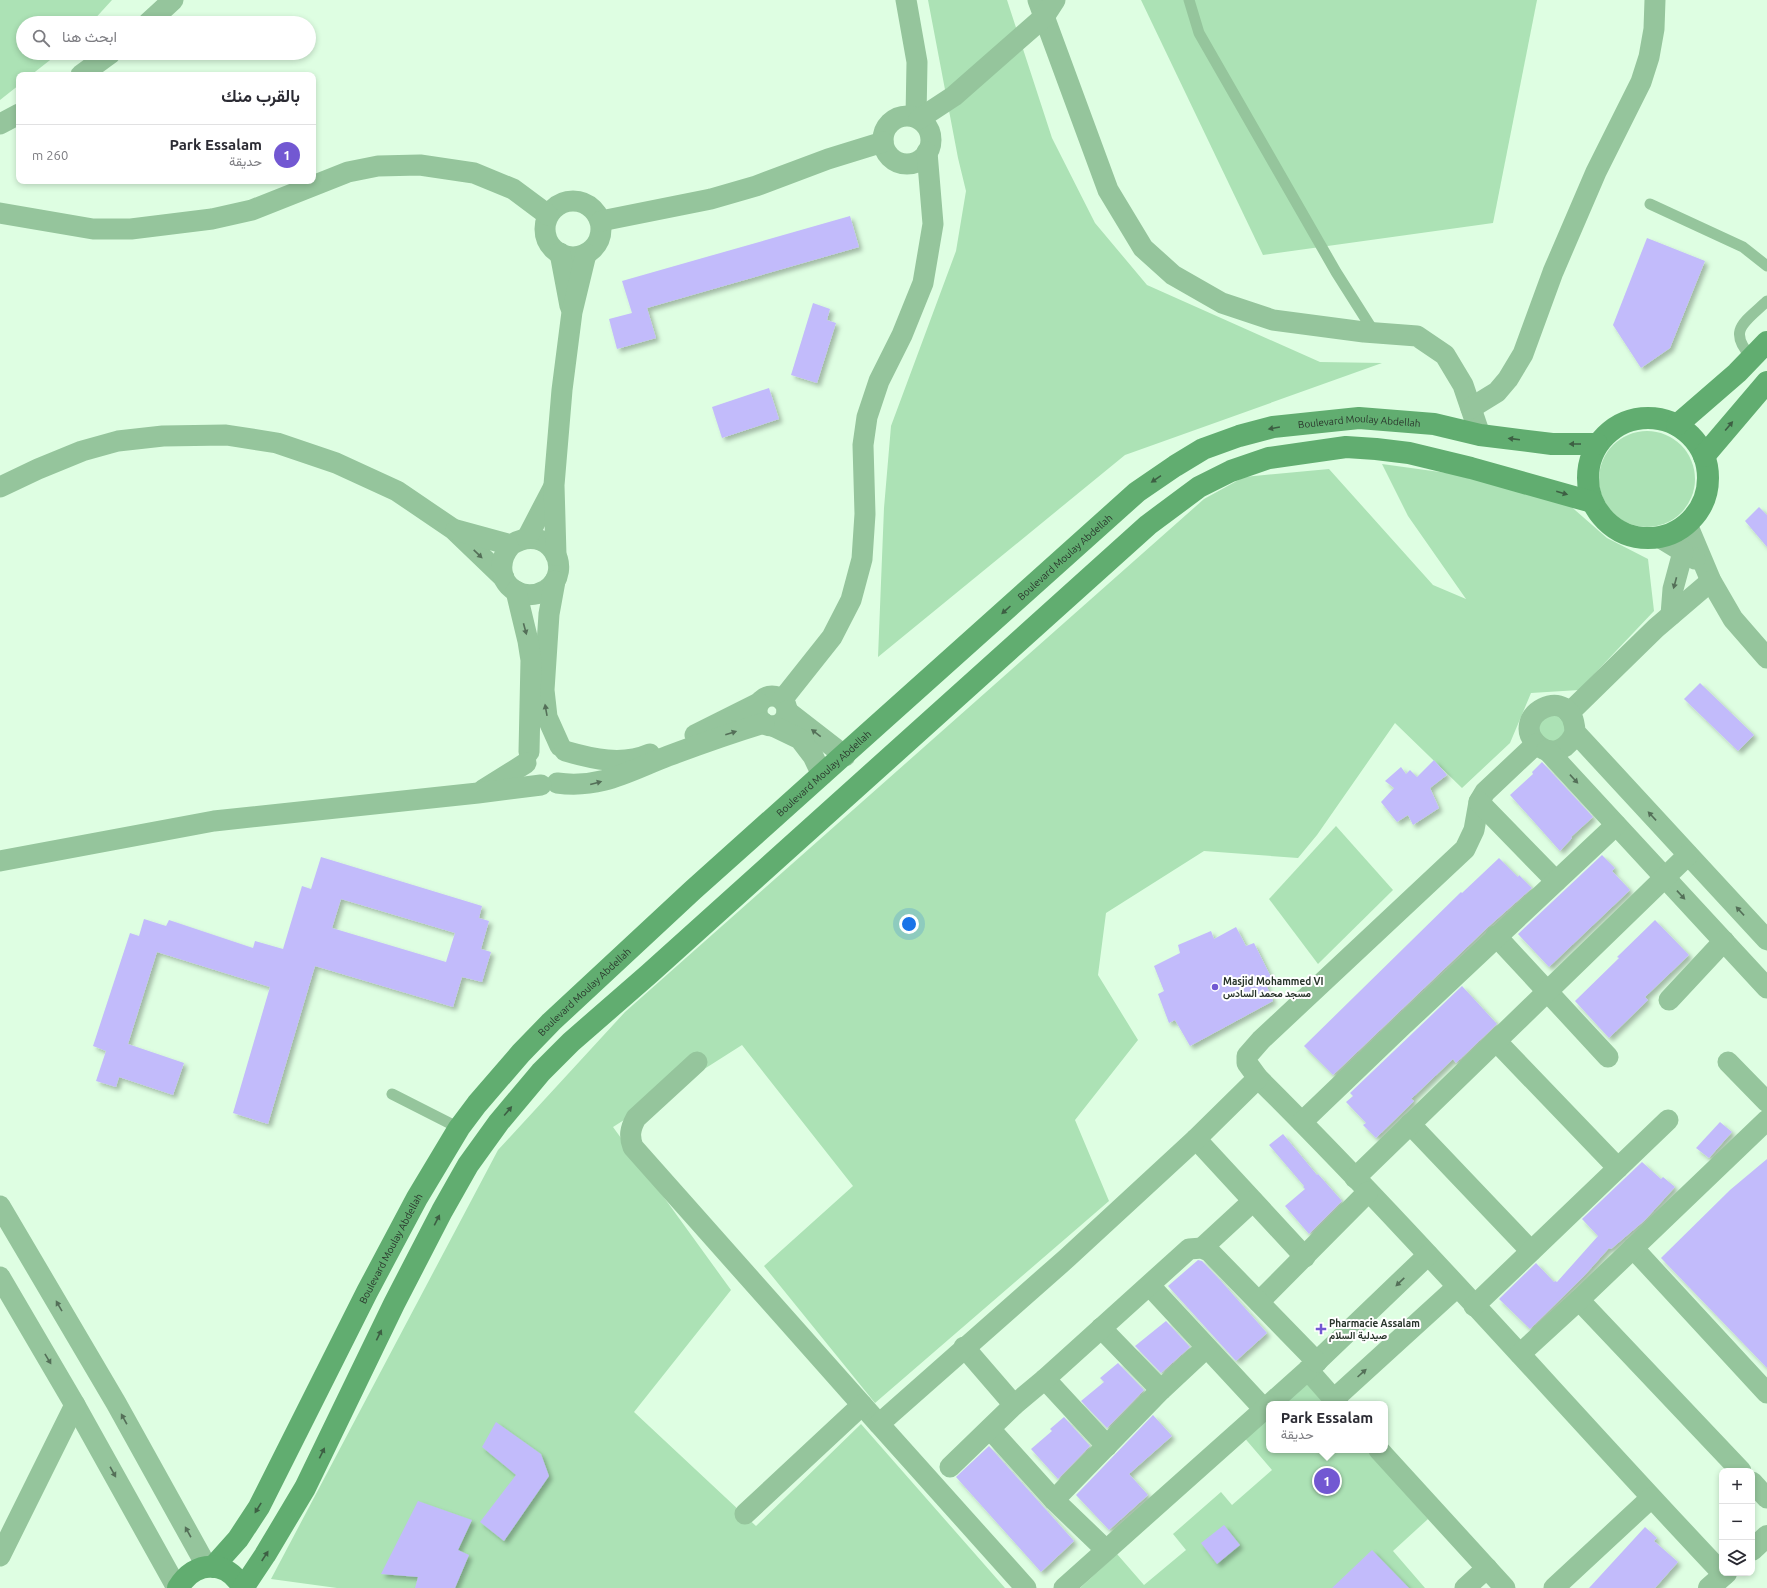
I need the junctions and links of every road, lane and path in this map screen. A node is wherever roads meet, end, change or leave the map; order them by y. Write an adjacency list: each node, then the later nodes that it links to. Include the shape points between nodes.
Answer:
1 (173, 0): 7 (street)
2 (906, 0): 12 (street, via 917,62)
3 (1055, 0): 6 (street)
4 (1189, 0): 27 (lane, via 1199,33 1336,272)
5 (1654, 0): 31 (street, via 1654,29 1641,82 1596,172 1553,272 1523,354 1508,379 1496,392)
6 (1041, 9): 10 (street); 27 (street, via 1108,190 1143,248 1173,275 1222,304 1273,320)
7 (156, 16)
8 (101, 60): 9 (street)
9 (85, 72)
10 (954, 96): 12 (street); 15 (street)
11 (16, 116): 13 (street)
12 (911, 118): 14 (street, via 890,122 883,135); 15 (street, via 929,130)
13 (0, 124)
14 (883, 142): 16 (street, via 885,150 895,160); 20 (street, via 711,199)
15 (929, 144): 16 (street, via 923,157); 21 (street)
16 (909, 163): 21 (street)
17 (1650, 204): 24 (lane, via 1743,247)
18 (0, 213): 19 (street, via 93,229 131,229 212,219 252,210 348,172 378,166 420,165 474,173 513,189)
19 (548, 215): 20 (street, via 562,202 581,201 590,205); 22 (street, via 545,232 548,241)
20 (601, 221): 23 (street, via 601,236 592,250)
21 (933, 224): 51 (street, via 923,283 902,335 879,381 867,417 863,445 865,514 862,559 851,600 832,637)
22 (560, 254): 23 (street, via 568,257); 26 (street)
23 (586, 254): 26 (street)
24 (1767, 266)
25 (1767, 301): 29 (lane, via 1741,327 1738,338)
26 (572, 312): 36 (street)
27 (1374, 332): 31 (street, via 1417,336 1445,355 1463,385)
28 (1767, 342): 29 (main road)
29 (1752, 358): 32 (main road)
30 (1767, 382): 35 (main road, one-way to 30)
31 (1470, 408): 33 (street)
32 (1677, 425): 34 (main road, via 1649,417 1619,424); 35 (main road, via 1693,438)
33 (1480, 435): 34 (main road, Boulevard Moulay Abdellah, one-way to 33, via 1552,444); 56 (main road, Boulevard Moulay Abdellah, one-way to 56, via 1434,424 1359,418 1273,427 1204,449 1137,492)
34 (1597, 444): 38 (main road, via 1587,472)
35 (1704, 456): 39 (main road, via 1707,485 1704,500)
36 (554, 485): 42 (street); 44 (street)
37 (0, 487): 40 (street, via 45,466 118,441 163,436 226,435 277,444 336,463 397,491)
38 (1592, 502): 41 (main road, via 1600,516 1613,527 1643,538); 136 (main road, one-way to 38, via 305,1488 394,1304 468,1165 499,1122 541,1072 571,1042 1148,525 1199,487 1231,471 1269,458 1346,447 1409,453)
39 (1687, 524): 41 (main road); 45 (street)
40 (453, 529): 42 (street); 47 (street, one-way to 47)
41 (1659, 537): 43 (street)
42 (519, 542): 44 (street, via 536,538 544,542); 47 (street, via 505,552 502,560 501,569)
43 (1684, 552): 45 (street); 48 (street, one-way to 48, via 1673,589)
44 (556, 555): 46 (street, via 558,564)
45 (1709, 573): 48 (street); 49 (street, via 1733,619)
46 (555, 581): 47 (street, via 549,588 537,594 524,594); 55 (street, one-way to 46, via 547,717 544,690 549,614)
47 (510, 585): 57 (street, one-way to 57, via 528,641 531,660)
48 (1671, 615): 52 (street, via 1656,628)
49 (1767, 658)
50 (759, 703): 51 (street, via 772,696); 53 (street, via 757,714); 55 (street, via 640,758 595,759)
51 (784, 705): 53 (street, via 785,718 780,724); 56 (street, one-way to 51)
52 (1572, 722): 54 (street, via 1572,739 1565,748 1553,751); 54 (street, via 1563,708 1552,705 1536,712 1530,724 1530,734); 63 (street, one-way to 52)
53 (768, 725): 58 (street, via 800,740 813,756); 59 (street, one-way to 53, via 589,785 630,773 701,744)
54 (1542, 747): 61 (street, via 1485,792); 62 (street, one-way to 62)
55 (562, 749): 57 (street, via 547,742 534,747); 59 (street, via 569,761 568,772 562,780)
56 (845, 756): 58 (main road, Boulevard Moulay Abdellah)
57 (528, 758): 59 (street, via 526,768 531,778); 60 (street)
58 (822, 775): 84 (main road, Boulevard Moulay Abdellah, via 551,1022 477,1104)
59 (549, 784): 60 (street)
60 (478, 793): 64 (street, via 214,821)
61 (1479, 802): 66 (street); 77 (street, via 1474,830 1465,849 1247,1056 1248,1063)
62 (1616, 825): 65 (street); 66 (street)
63 (1688, 854): 65 (street); 68 (street, one-way to 63)
64 (0, 861)
65 (1665, 878): 69 (street, one-way to 69); 71 (street)
66 (1556, 881): 67 (street)
67 (1496, 936): 71 (street); 82 (street)
68 (1767, 940)
69 (1724, 941): 70 (street); 72 (street)
70 (1767, 988)
71 (1548, 992): 73 (street); 74 (street)
72 (1669, 1000)
73 (1496, 1041): 83 (street); 86 (street)
74 (1608, 1057)
75 (697, 1062): 113 (street, via 636,1118 631,1127 630,1138 633,1147)
76 (1728, 1062): 79 (street)
77 (1258, 1078): 82 (street); 85 (street)
78 (392, 1094): 84 (lane)
79 (1767, 1102)
80 (1668, 1120): 86 (street)
81 (1767, 1120): 91 (street)
82 (1302, 1122): 87 (street)
83 (1410, 1124): 87 (street); 92 (street)
84 (459, 1128): 132 (main road, Boulevard Moulay Abdellah, one-way to 132, via 417,1198 367,1292 259,1507 238,1538)
85 (1196, 1139): 88 (street); 102 (street, via 1067,1258)
86 (1618, 1168): 92 (street)
87 (1362, 1185): 93 (street); 94 (street)
88 (1253, 1201): 90 (street); 94 (street)
89 (0, 1206): 132 (street, one-way to 89)
90 (1202, 1248): 96 (street, via 1189,1249); 99 (street, via 1216,1257)
91 (1633, 1248): 98 (street); 108 (street)
92 (1532, 1251): 100 (street)
93 (1428, 1256): 97 (street); 105 (street, one-way to 105)
94 (1305, 1257): 99 (street)
95 (0, 1277): 112 (street, one-way to 112)
96 (1150, 1286): 101 (street); 103 (street)
97 (1457, 1287): 100 (street); 111 (street, one-way to 97)
98 (1579, 1300): 104 (street); 122 (street)
99 (1259, 1302): 105 (street)
100 (1474, 1306): 104 (street)
101 (1101, 1328): 106 (street); 107 (street)
102 (964, 1347): 114 (street); 117 (street)
103 (1206, 1348): 107 (street); 115 (street)
104 (1520, 1354): 124 (street)
105 (1312, 1366): 109 (street); 110 (street)
106 (1045, 1379): 114 (street); 119 (street)
107 (1161, 1390): 119 (street)
108 (1767, 1393)
109 (1273, 1401)
110 (1335, 1401)
111 (1337, 1401)
112 (75, 1404): 131 (street); 135 (street, one-way to 135)
113 (862, 1405): 117 (street); 127 (street)
114 (1014, 1405): 118 (street)
115 (1266, 1405)
116 (1266, 1407): 130 (street)
117 (879, 1424): 137 (street)
118 (990, 1429): 121 (street); 126 (street)
119 (1107, 1446): 126 (street)
120 (1382, 1453): 133 (street)
121 (950, 1467)
122 (1738, 1468)
123 (1755, 1485): 125 (street)
124 (1652, 1498): 134 (street); 141 (street)
125 (1767, 1498)
126 (1054, 1500): 130 (street)
127 (745, 1514)
128 (1767, 1536): 129 (street)
129 (1755, 1547)
130 (1106, 1550): 138 (street)
131 (0, 1556)
132 (210, 1566): 135 (main road, via 194,1570); 136 (main road, via 222,1568 230,1573)
133 (1486, 1568): 139 (street); 140 (street)
134 (1720, 1579)
135 (177, 1588)
136 (243, 1588)
137 (1026, 1588)
138 (1064, 1588)
139 (1465, 1588)
140 (1505, 1588)
141 (1554, 1588)

